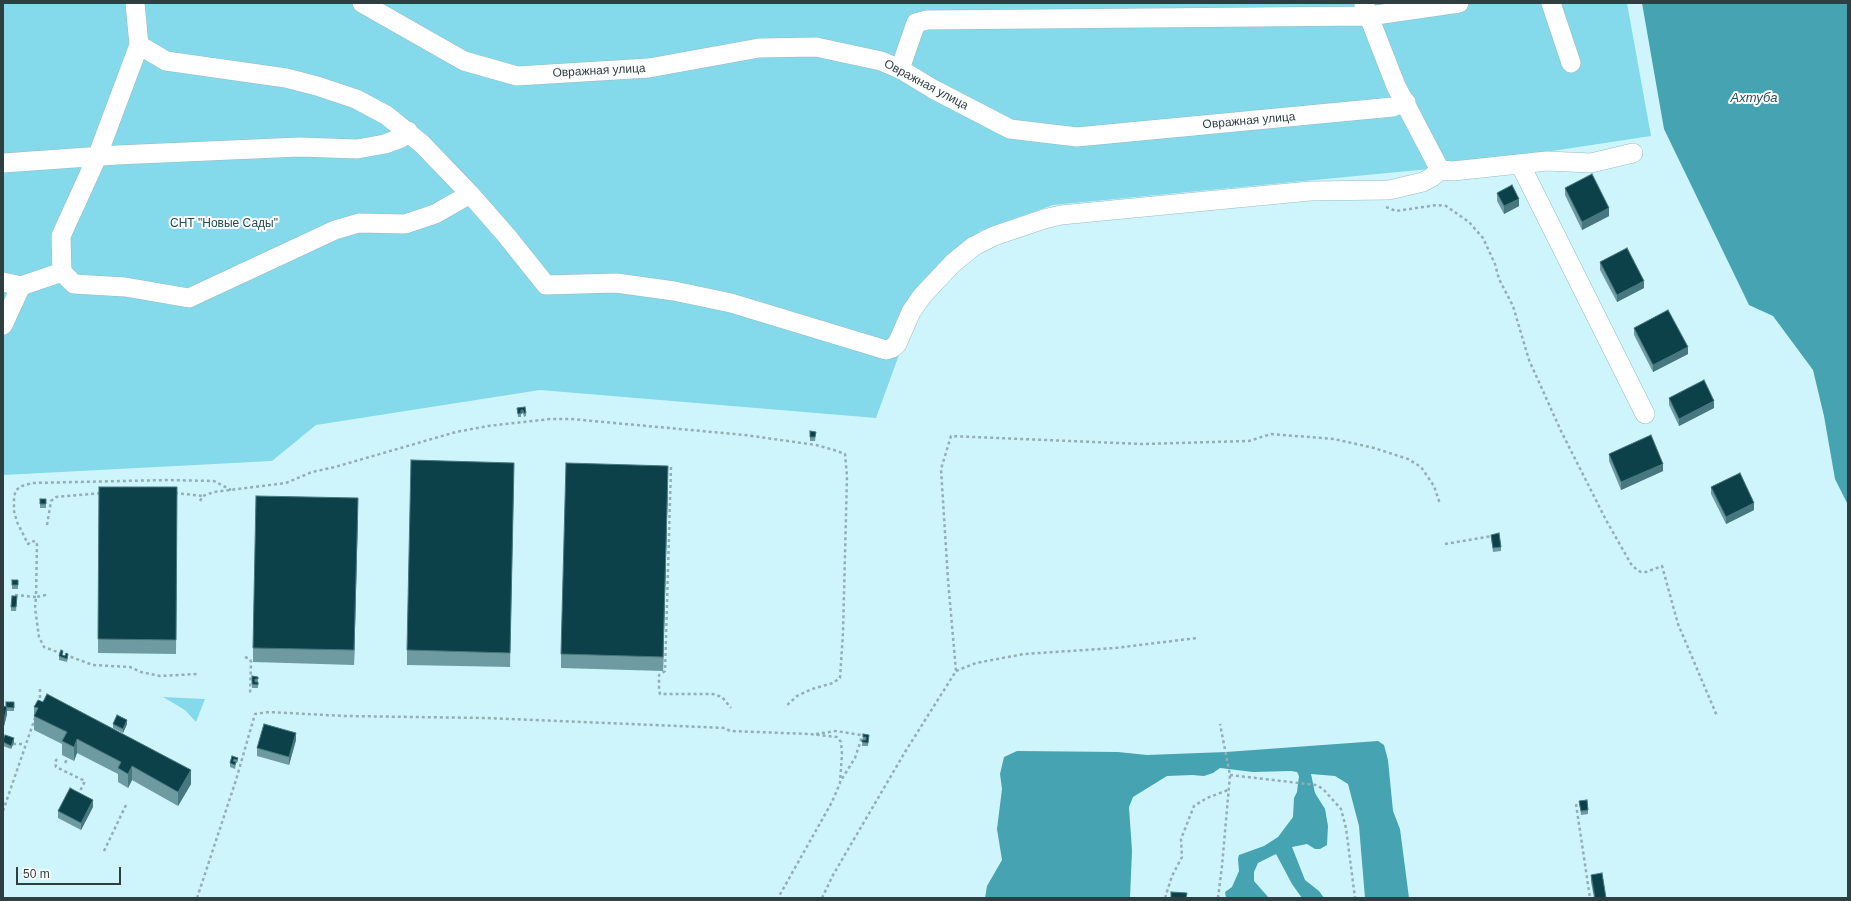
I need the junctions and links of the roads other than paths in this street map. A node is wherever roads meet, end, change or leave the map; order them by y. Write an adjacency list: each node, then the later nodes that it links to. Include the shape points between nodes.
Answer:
1 (135, 3): 6 (street)
2 (362, 3): 8 (street, Овражная улица, via 464,61 517,76 649,68 766,48 816,47 881,61)
3 (1459, 3): 5 (street)
4 (1551, 3): 7 (street)
5 (1367, 9): 8 (street, via 927,20 916,23); 9 (street, via 1396,86)
6 (139, 45): 10 (street, via 166,61 286,78 318,86 356,99 386,115); 12 (street)
7 (1571, 63)
8 (900, 69): 9 (street, Овражная улица, via 1010,129 1077,137 1393,107)
9 (1406, 102): 15 (street)
10 (408, 131): 12 (street, via 401,138 385,144 356,149 300,147); 16 (street)
11 (1633, 153): 14 (street, via 1592,163 1548,161)
12 (98, 157): 13 (street); 17 (street, via 61,236)
13 (3, 163)
14 (1520, 164): 15 (street, via 1454,171); 20 (street)
15 (1440, 170): 16 (street, via 1423,182 1375,191 1310,191 1061,215 1044,219 994,236 974,246 953,263 911,312 897,344 886,350 731,303 674,291 616,283 546,285)
16 (470, 194): 17 (street, via 436,214 405,224 359,222 335,230 189,298 125,287 74,284)
17 (62, 272): 18 (street)
18 (12, 284): 19 (street)
19 (3, 325)
20 (1645, 414)

